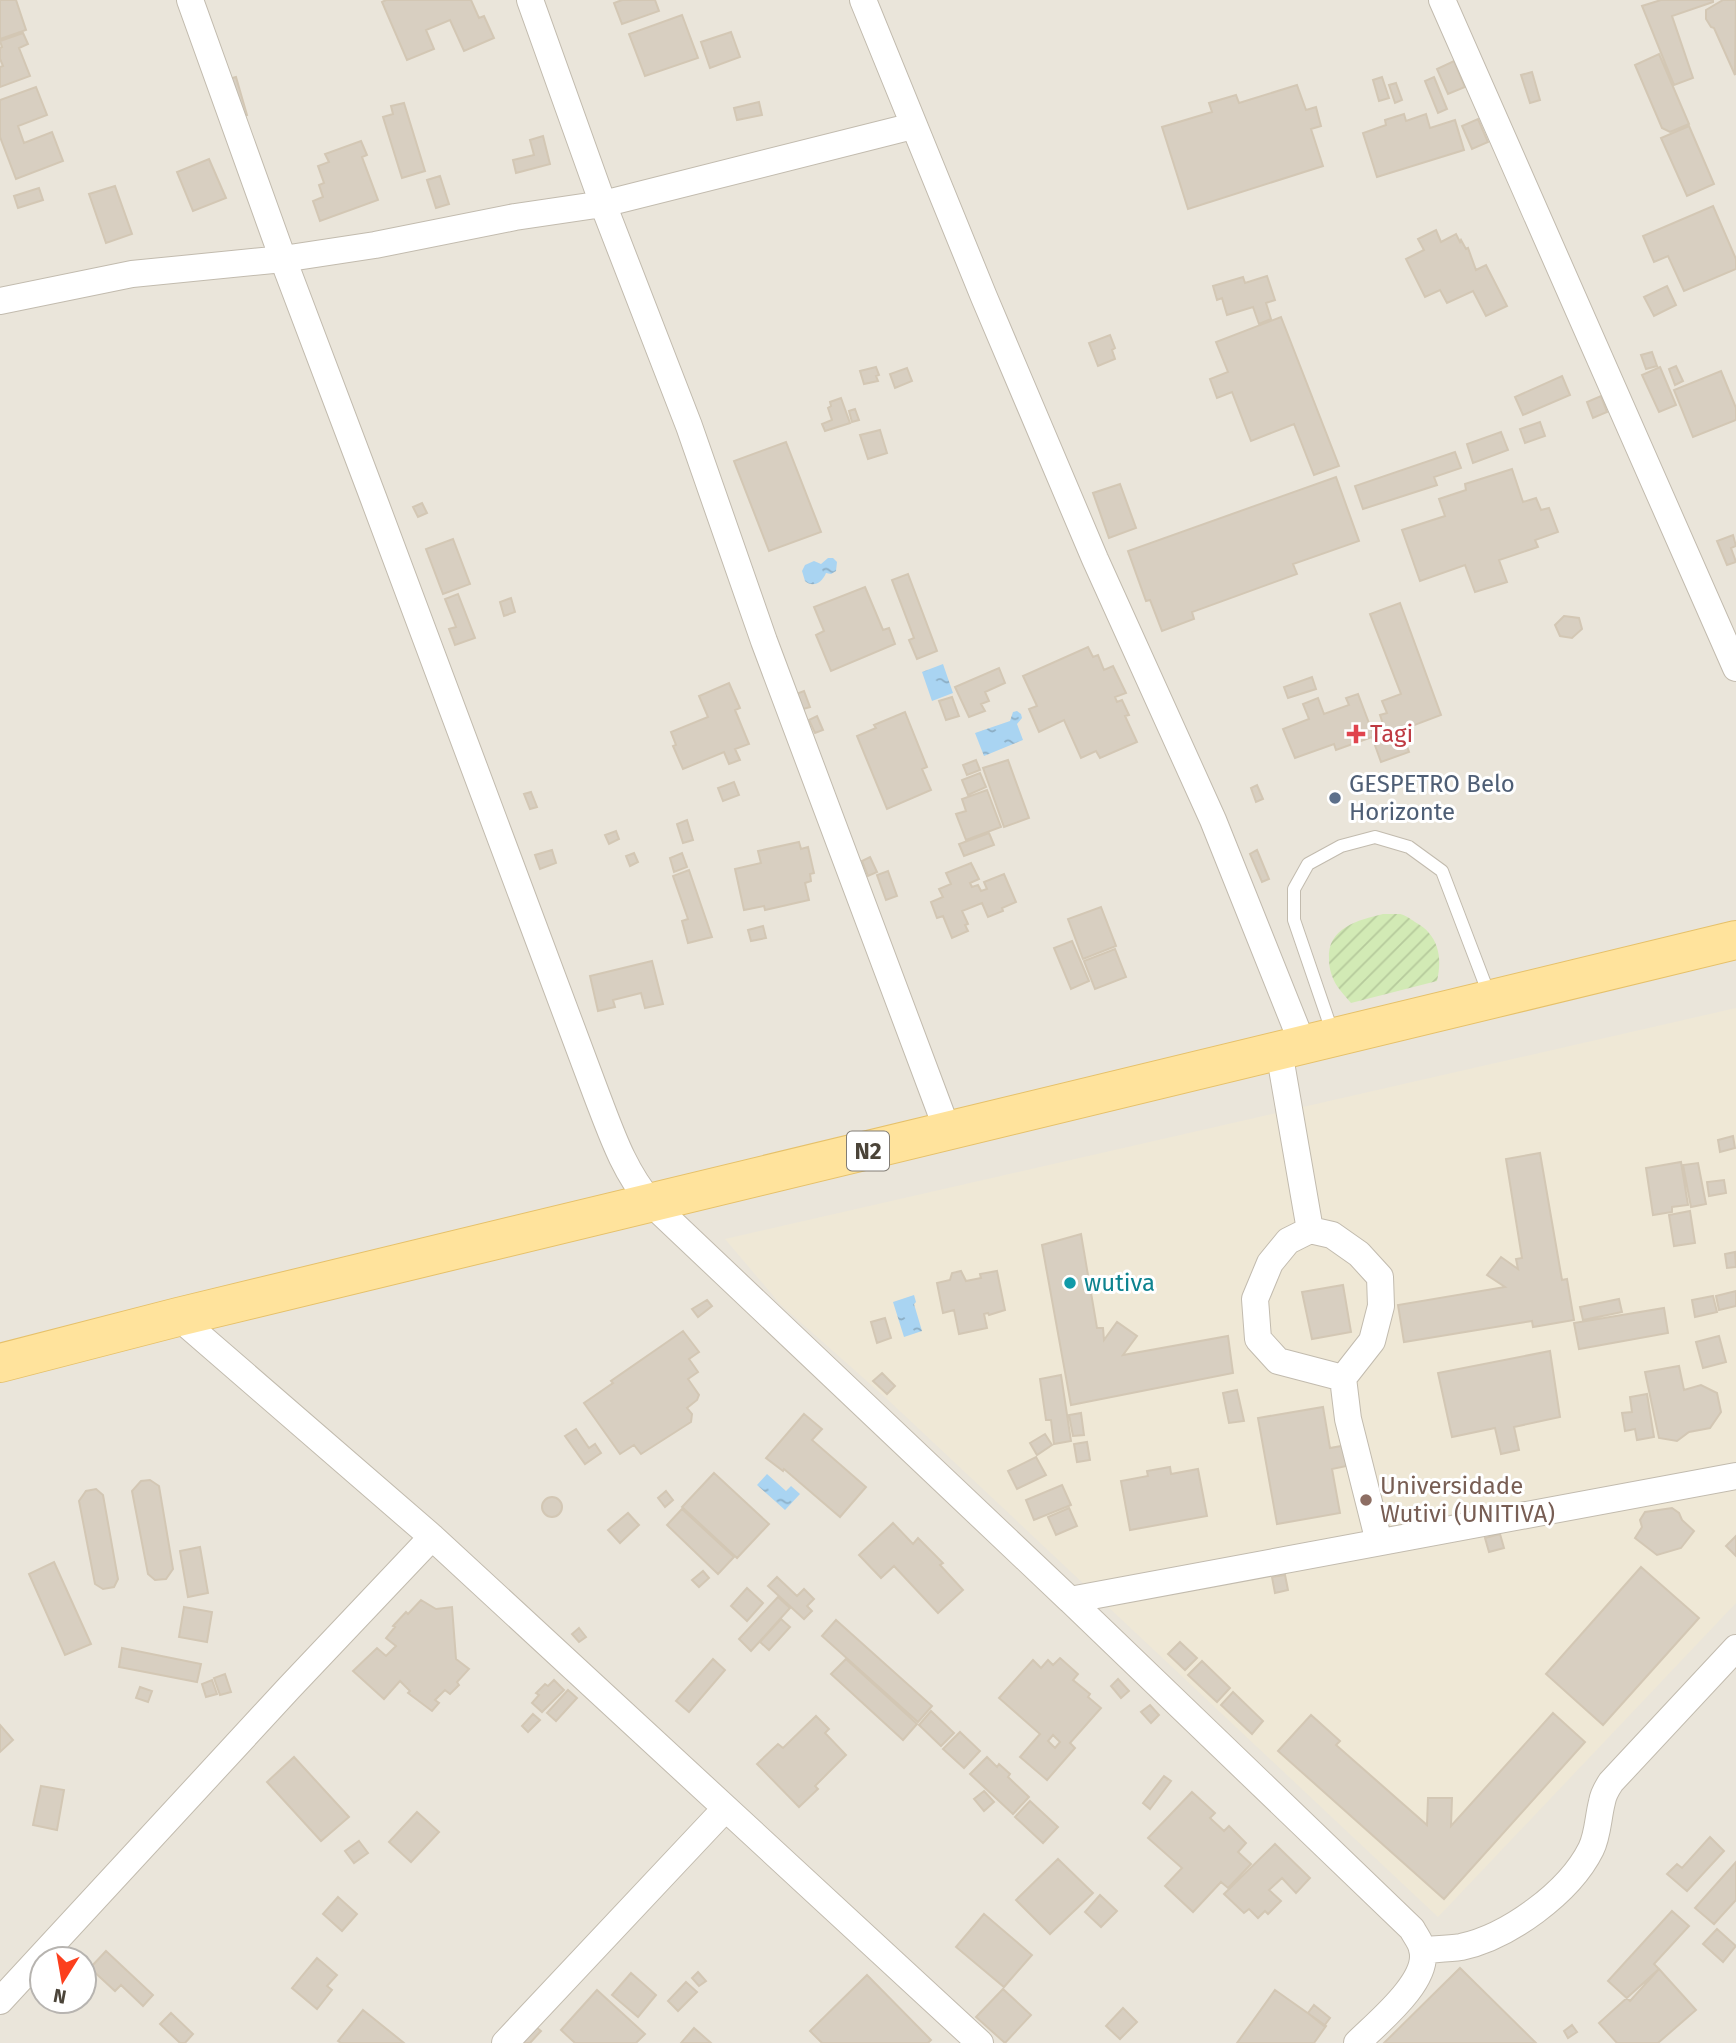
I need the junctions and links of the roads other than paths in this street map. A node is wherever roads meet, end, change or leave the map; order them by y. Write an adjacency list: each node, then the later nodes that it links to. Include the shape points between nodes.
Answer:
1 (190, 0): 7 (street)
2 (530, 0): 6 (street)
3 (863, 0): 5 (street)
4 (1442, 0): 9 (street)
5 (913, 126): 6 (street); 12 (street)
6 (603, 204): 7 (street); 13 (street)
7 (282, 259): 8 (street, via 132,274); 14 (street, via 601,1107 623,1163)
8 (0, 301)
9 (1736, 668)
10 (1736, 940): 11 (main road, N2)
11 (1492, 1000): 12 (main road, N2); 12 (lane, via 1442,871 1409,847 1374,837 1341,846 1308,864 1294,889)
12 (1306, 1044): 13 (main road, N2); 15 (street)
13 (948, 1132): 14 (main road, N2)
14 (651, 1203): 16 (main road, N2); 22 (street)
15 (1310, 1230): 18 (street, via 1332,1235 1380,1276 1381,1306 1372,1341); 18 (street, via 1288,1241 1270,1263 1255,1299 1258,1339 1278,1361)
16 (178, 1317): 17 (main road, N2); 20 (street)
17 (0, 1363)
18 (1343, 1378): 21 (street, via 1348,1419)
19 (1736, 1476): 21 (street)
20 (432, 1537): 24 (street); 26 (street)
21 (1379, 1542): 22 (street)
22 (1070, 1600): 25 (street, via 1412,1929)
23 (1736, 1648): 25 (street, via 1611,1782 1602,1798 1591,1848 1548,1901 1493,1937 1461,1947)
24 (725, 1809): 27 (street); 28 (street)
25 (1423, 1950): 29 (street, via 1421,1968 1409,1990)
26 (0, 2001)
27 (505, 2043)
28 (980, 2043)
29 (1357, 2043)

